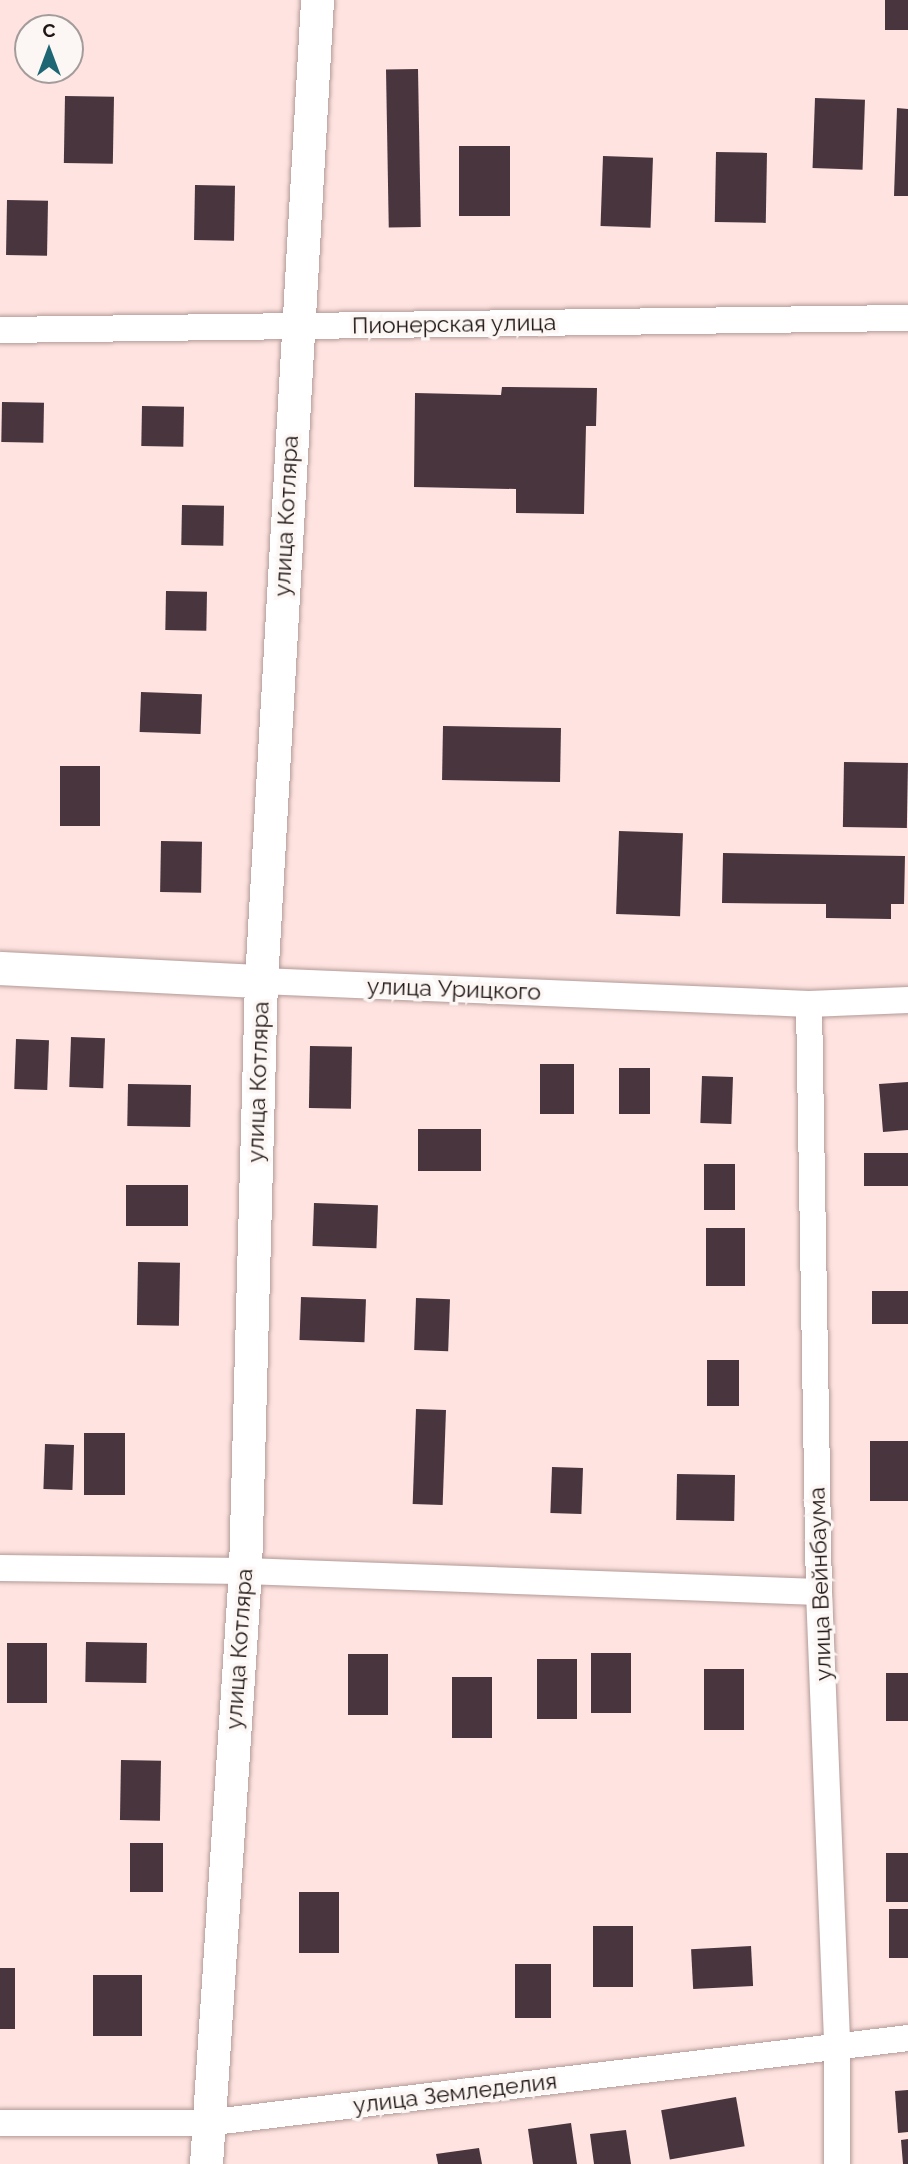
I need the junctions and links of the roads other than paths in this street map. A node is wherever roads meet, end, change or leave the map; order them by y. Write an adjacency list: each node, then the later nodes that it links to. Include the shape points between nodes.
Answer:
1 (317, 0): 3 (street, улица Котляра)
2 (908, 318): 3 (street, Пионерская улица)
3 (296, 327): 4 (street, Пионерская улица); 6 (street, улица Котляра)
4 (0, 330)
5 (0, 968): 6 (street, улица Урицкого)
6 (261, 981): 8 (street, улица Урицкого); 10 (street, улица Котляра)
7 (908, 1000): 8 (street, улица Урицкого)
8 (809, 1004): 11 (street, улица Вейнбаума)
9 (0, 1568): 10 (street)
10 (245, 1571): 11 (street); 15 (street, улица Котляра)
11 (819, 1592): 13 (street, улица Вейнбаума)
12 (908, 2038): 13 (street, улица Земледелия)
13 (837, 2046): 15 (street, улица Земледелия); 17 (street, улица Вейнбаума)
14 (0, 2123): 15 (street, улица Земледелия)
15 (206, 2123): 16 (street, улица Котляра)
16 (206, 2164)
17 (837, 2164)

